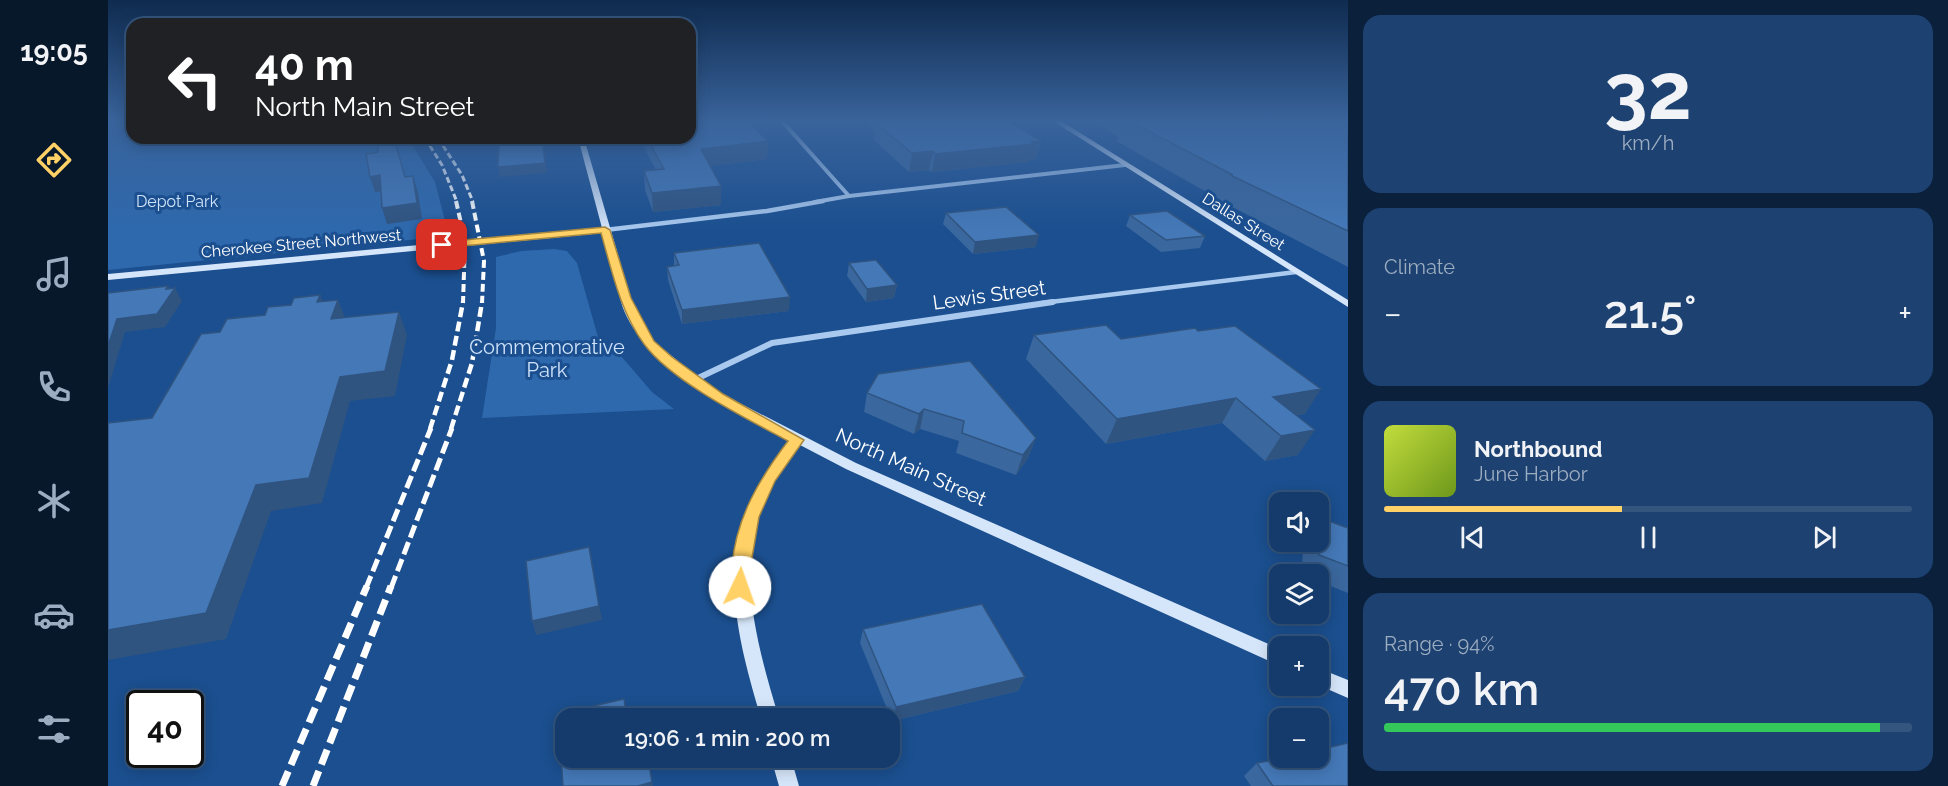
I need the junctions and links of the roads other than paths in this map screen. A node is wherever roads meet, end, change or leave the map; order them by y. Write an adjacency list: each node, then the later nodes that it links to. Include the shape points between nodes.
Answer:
1 (586, 158): 6 (main road, North Main Street)
2 (815, 158): 5 (street)
3 (1113, 158): 4 (main road, Dallas Street)
4 (1125, 165): 5 (street); 7 (main road, Dallas Street)
5 (849, 196): 6 (street, via 767,211)
6 (605, 230): 8 (main road, Cherokee Street Northwest); 10 (main road, North Main Street, via 637,324 649,343)
7 (1296, 272): 9 (main road, Dallas Street); 10 (street, Lewis Street, via 814,334 772,343)
8 (108, 277)
9 (1348, 304)
10 (694, 380): 11 (main road, North Main Street)
11 (797, 440): 12 (main road, North Main Street); 15 (main road, via 768,479 750,517 742,555 740,587 751,650)
12 (1269, 653)
13 (1329, 681): 14 (main road)
14 (1348, 689)
15 (767, 708)
16 (784, 768): 17 (main road)
17 (789, 786)

